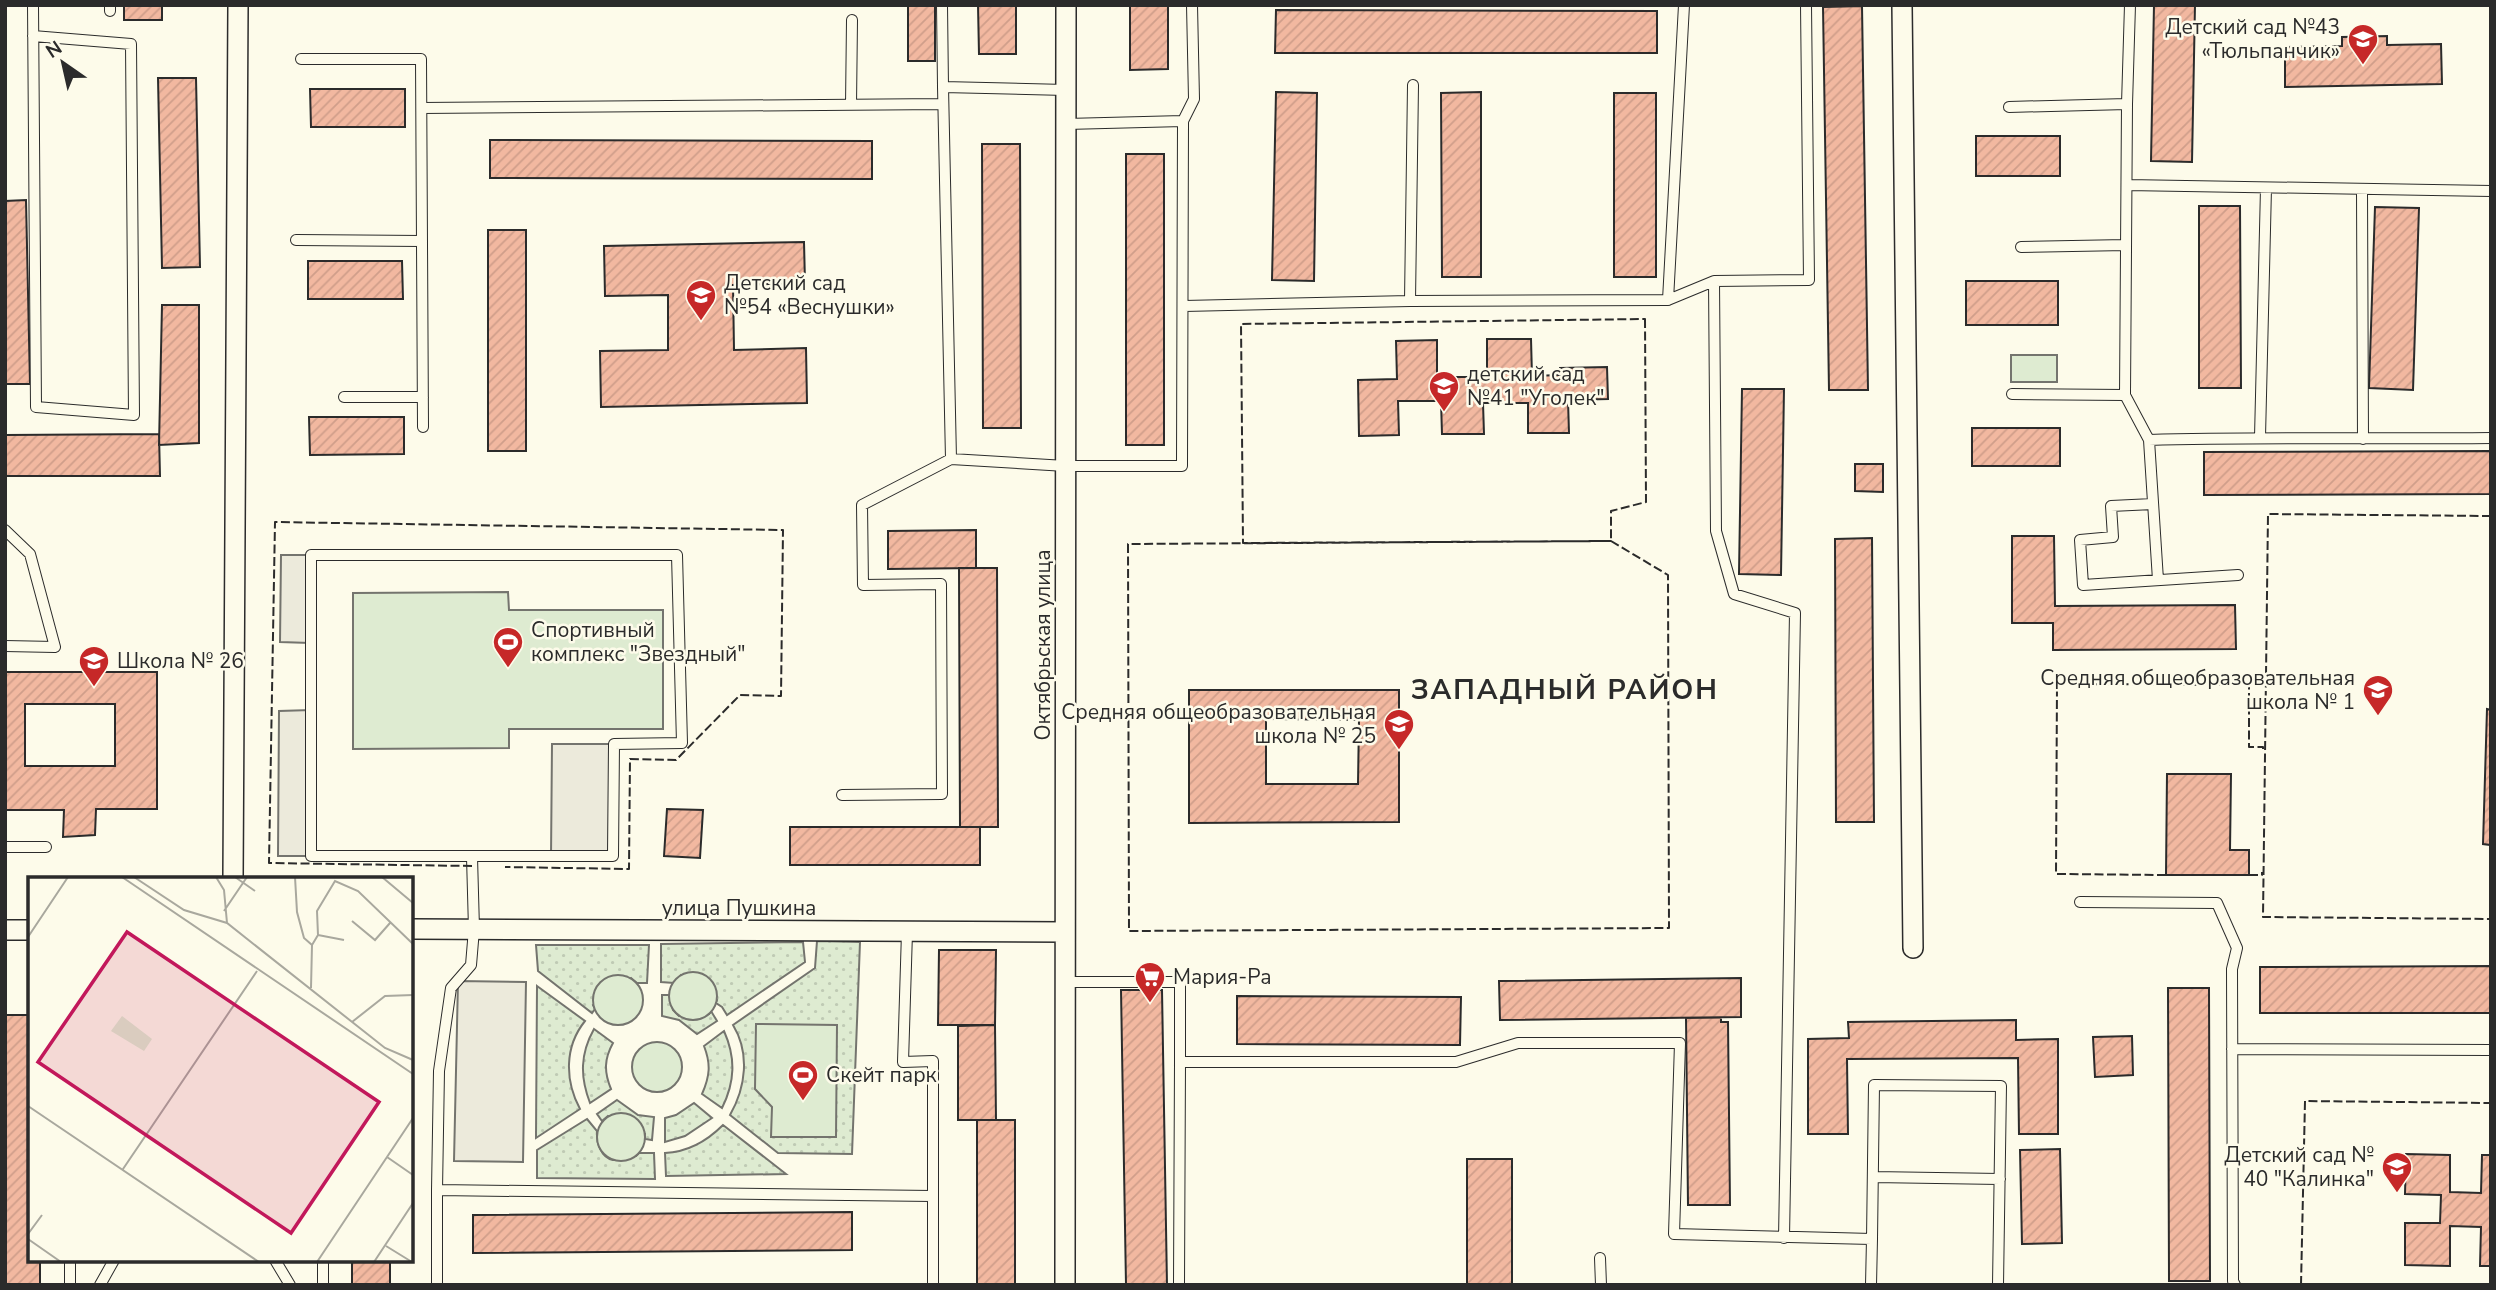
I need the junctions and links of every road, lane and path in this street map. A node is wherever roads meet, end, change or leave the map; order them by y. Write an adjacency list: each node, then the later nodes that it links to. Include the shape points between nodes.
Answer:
1 (33, 5): 11 (lane)
2 (238, 5): 55 (street)
3 (942, 5): 14 (lane)
4 (1066, 5): 15 (street, Октябрьская улица)
5 (1192, 5): 21 (lane, via 1194,99)
6 (1684, 5): 32 (lane)
7 (1806, 5): 31 (lane, via 1809,280)
8 (1902, 5): 63 (street)
9 (2130, 5): 17 (lane)
10 (852, 20): 18 (lane)
11 (33, 36): 11 (lane, via 36,407 134,415 131,44)
12 (301, 59): 20 (lane, via 421,59)
13 (1413, 85): 33 (lane)
14 (943, 87): 15 (lane); 16 (lane)
15 (1066, 90): 22 (street, Октябрьская улица)
16 (943, 104): 18 (lane); 44 (lane)
17 (2127, 104): 19 (lane); 23 (lane)
18 (851, 105): 20 (lane)
19 (2009, 107)
20 (422, 108): 28 (lane)
21 (1183, 121): 22 (lane); 34 (lane)
22 (1066, 124): 45 (street, Октябрьская улица)
23 (2127, 184): 24 (lane); 29 (lane)
24 (2266, 188): 25 (lane); 40 (lane)
25 (2362, 190): 26 (lane); 42 (lane)
26 (2491, 191)
27 (296, 240): 28 (lane)
28 (422, 241): 38 (lane)
29 (2126, 245): 30 (lane); 36 (lane)
30 (2021, 247)
31 (1714, 281): 32 (lane); 72 (lane, via 1716,531 1734,593 1795,612)
32 (1668, 300): 33 (lane)
33 (1410, 301): 34 (lane)
34 (1184, 306): 45 (lane, via 1182,466)
35 (2012, 394): 36 (lane)
36 (2125, 395): 43 (lane)
37 (344, 397): 38 (lane)
38 (423, 397): 39 (lane)
39 (423, 427)
40 (2260, 437): 42 (lane); 43 (lane)
41 (2491, 438): 42 (lane)
42 (2363, 439)
43 (2149, 440): 46 (lane)
44 (951, 459): 45 (lane); 51 (lane, via 862,505 863,585 942,584 943,794)
45 (1066, 466): 62 (street, Октябрьская улица)
46 (2152, 504): 49 (lane); 49 (lane, via 2111,506 2113,537 2080,540 2083,585)
47 (5, 530): 50 (lane, via 30,554 55,647)
48 (2238, 575): 49 (lane)
49 (2158, 580)
50 (5, 646)
51 (842, 794)
52 (5, 847): 53 (lane)
53 (46, 847)
54 (472, 857): 54 (lane, via 613,856 614,744 682,743 677,555 311,555 311,856); 58 (lane)
55 (233, 877)
56 (2080, 902): 65 (lane, via 2217,903 2237,948 2232,969)
57 (413, 929): 58 (street, улица Пушкина)
58 (474, 929): 61 (street, улица Пушкина); 70 (lane, via 471,965 451,988 439,1071)
59 (5, 930): 60 (street)
60 (28, 930)
61 (907, 932): 62 (street, улица Пушкина); 71 (lane, via 903,1062 933,1062)
62 (1066, 932): 64 (street, Октябрьская улица)
63 (1913, 948)
64 (1065, 982): 67 (lane, via 1180,982); 85 (street, Октябрьская улица)
65 (2232, 1049): 66 (lane); 90 (lane)
66 (2491, 1050)
67 (1180, 1062): 72 (lane, via 1456,1062 1518,1043 1680,1043 1674,1234); 86 (lane)
68 (1873, 1177): 69 (lane); 69 (lane, via 1874,1084 2001,1086); 73 (lane)
69 (2000, 1179): 89 (lane)
70 (437, 1190): 71 (lane); 83 (lane)
71 (933, 1196): 84 (lane)
72 (1784, 1238): 73 (lane)
73 (1872, 1239): 88 (lane)
74 (1600, 1258): 87 (lane)
75 (70, 1262): 79 (lane)
76 (113, 1262): 80 (lane)
77 (276, 1262): 81 (lane)
78 (323, 1262): 82 (lane)
79 (70, 1285)
80 (100, 1285)
81 (290, 1285)
82 (323, 1285)
83 (437, 1285)
84 (933, 1285)
85 (1065, 1285)
86 (1179, 1285)
87 (1601, 1285)
88 (1871, 1285)
89 (1998, 1285)
90 (2235, 1285)

